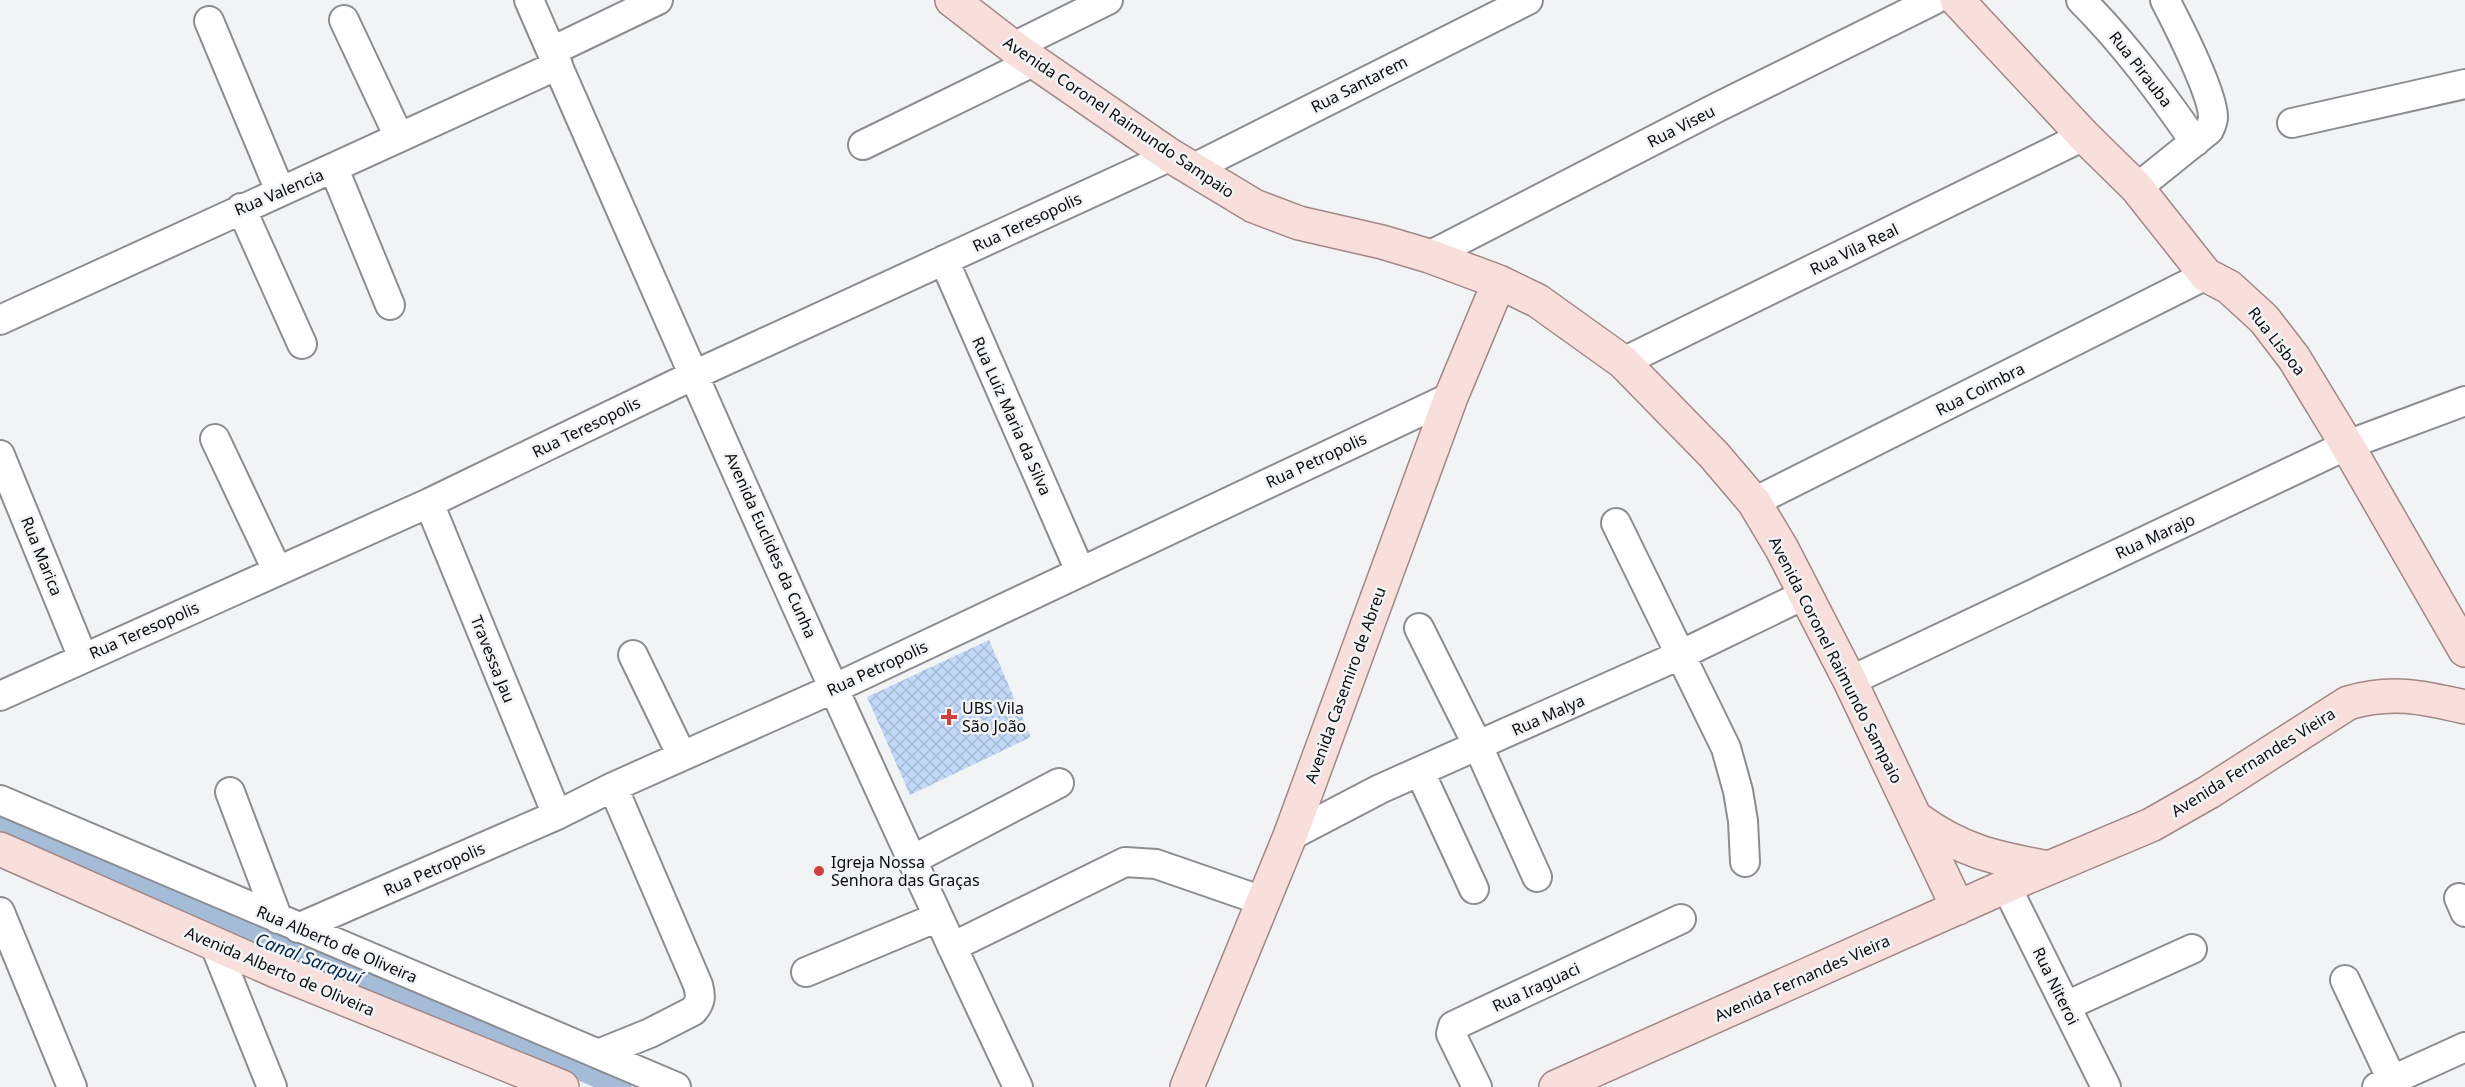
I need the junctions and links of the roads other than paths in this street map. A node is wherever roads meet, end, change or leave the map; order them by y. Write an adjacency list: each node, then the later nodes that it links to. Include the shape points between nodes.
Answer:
1 (529, 0): 13 (street, Avenida Euclides da Cunha)
2 (658, 0): 13 (street, Rua Valencia)
3 (952, 0): 12 (main road, Avenida Coronel Raimundo Sampaio)
4 (1108, 0): 12 (street)
5 (1528, 0): 20 (street, Rua Santarem)
6 (1934, 0): 25 (street, Rua Viseu)
7 (1958, 0): 16 (main road, Rua Lisboa)
8 (2081, 0): 18 (street, Rua Pirauba, via 2151,79)
9 (2165, 0): 18 (street, via 2214,114 2209,130)
10 (344, 20): 17 (street)
11 (209, 21): 23 (street)
12 (1024, 54): 19 (street); 20 (main road, Avenida Coronel Raimundo Sampaio)
13 (555, 58): 17 (street, Rua Valencia); 33 (street, Avenida Euclides da Cunha)
14 (2465, 84): 15 (street)
15 (2292, 123)
16 (2085, 136): 22 (main road, Rua Lisboa); 32 (street, Rua Vila Real)
17 (399, 137): 21 (street, Rua Valencia)
18 (2195, 142): 22 (street)
19 (863, 145)
20 (1181, 163): 25 (main road, Avenida Coronel Raimundo Sampaio, via 1254,206 1299,223); 26 (street, Rua Teresopolis)
21 (333, 169): 23 (street, Rua Valencia); 29 (street)
22 (2137, 188): 27 (main road, Rua Lisboa)
23 (280, 191): 24 (street, Rua Valencia)
24 (241, 208): 30 (street, Rua Valencia); 31 (street)
25 (1429, 256): 28 (main road, Avenida Coronel Raimundo Sampaio)
26 (944, 260): 33 (street, Rua Teresopolis); 43 (street, Rua Luiz Maria da Silva)
27 (2206, 275): 37 (main road, Rua Lisboa, via 2229,287 2264,319 2294,358); 39 (street, Rua Coimbra)
28 (1499, 282): 32 (main road, Avenida Coronel Raimundo Sampaio, via 1538,301); 34 (main road, Avenida Casemiro de Abreu)
29 (390, 305)
30 (0, 320)
31 (302, 344)
32 (1623, 362): 39 (main road, Avenida Coronel Raimundo Sampaio)
33 (694, 375): 40 (street, Rua Teresopolis); 51 (street, Avenida Euclides da Cunha)
34 (1451, 397): 43 (street, Rua Petropolis); 63 (main road, Avenida Casemiro de Abreu)
35 (2465, 401): 37 (street, Rua Marajo)
36 (216, 439): 42 (street)
37 (2347, 445): 46 (main road, Rua Lisboa); 50 (street, Rua Marajo)
38 (0, 455): 49 (street, Rua Marica)
39 (1754, 502): 44 (main road, Avenida Coronel Raimundo Sampaio)
40 (429, 503): 42 (street, Rua Teresopolis); 61 (street, Travessa Jau)
41 (1616, 523): 48 (street)
42 (277, 570): 49 (street, Rua Teresopolis)
43 (1080, 571): 51 (street, Rua Petropolis)
44 (1806, 594): 48 (street, Rua Malya); 50 (main road, Avenida Coronel Raimundo Sampaio)
45 (1419, 628): 54 (street)
46 (2465, 650)
47 (633, 655): 55 (street)
48 (1680, 655): 54 (street, Rua Malya); 66 (street, via 1726,748 1743,821)
49 (83, 658): 52 (street, Rua Teresopolis)
50 (1850, 681): 62 (main road, Avenida Coronel Raimundo Sampaio)
51 (835, 688): 55 (street, Rua Petropolis); 65 (street, Avenida Euclides da Cunha)
52 (0, 696)
53 (2465, 706): 67 (main road, Avenida Fernandes Vieira, via 2399,695 2371,696 2348,703 2151,825)
54 (1478, 746): 56 (street, Rua Malya); 68 (street)
55 (682, 756): 58 (street, Rua Petropolis)
56 (1420, 772): 63 (street, Rua Malya); 70 (street)
57 (1059, 783): 65 (street)
58 (613, 787): 61 (street, Rua Petropolis); 84 (street, via 701,997 693,1011)
59 (230, 792): 76 (street)
60 (0, 800): 76 (street, Rua Alberto de Oliveira)
61 (557, 815): 76 (street, Rua Petropolis)
62 (1915, 817): 67 (main road, via 1940,836 1966,848); 72 (main road, Avenida Coronel Raimundo Sampaio)
63 (1290, 836): 71 (main road, Avenida Casemiro de Abreu)
64 (0, 849): 77 (main road, Avenida Alberto de Oliveira)
65 (912, 860): 74 (street, Avenida Euclides da Cunha)
66 (1745, 862)
67 (2048, 868): 69 (main road, Avenida Fernandes Vieira)
68 (1537, 877)
69 (2006, 886): 72 (main road, Avenida Fernandes Vieira); 82 (street, Rua Niteroi)
70 (1474, 889)
71 (1263, 901): 78 (street, via 1156,864 1125,862); 91 (main road, Avenida Casemiro de Abreu)
72 (1958, 908): 93 (main road, Avenida Fernandes Vieira)
73 (0, 912): 86 (street)
74 (938, 917): 78 (street, Avenida Euclides da Cunha); 80 (street)
75 (1681, 919): 92 (street, Rua Iraguaci, via 1454,1026 1451,1034)
76 (288, 923): 84 (street, Rua Alberto de Oliveira)
77 (214, 943): 87 (street); 88 (main road, Avenida Alberto de Oliveira)
78 (952, 947): 90 (street, Avenida Euclides da Cunha)
79 (2192, 949): 82 (street)
80 (806, 972)
81 (2345, 980): 85 (street)
82 (2066, 1006): 94 (street, Rua Niteroi)
83 (2465, 1047): 85 (street)
84 (598, 1054): 89 (street, Rua Alberto de Oliveira)
85 (2385, 1083)
86 (72, 1087)
87 (272, 1087)
88 (562, 1087)
89 (676, 1087)
90 (1018, 1087)
91 (1187, 1087)
92 (1477, 1087)
93 (1556, 1087)
94 (2106, 1087)

